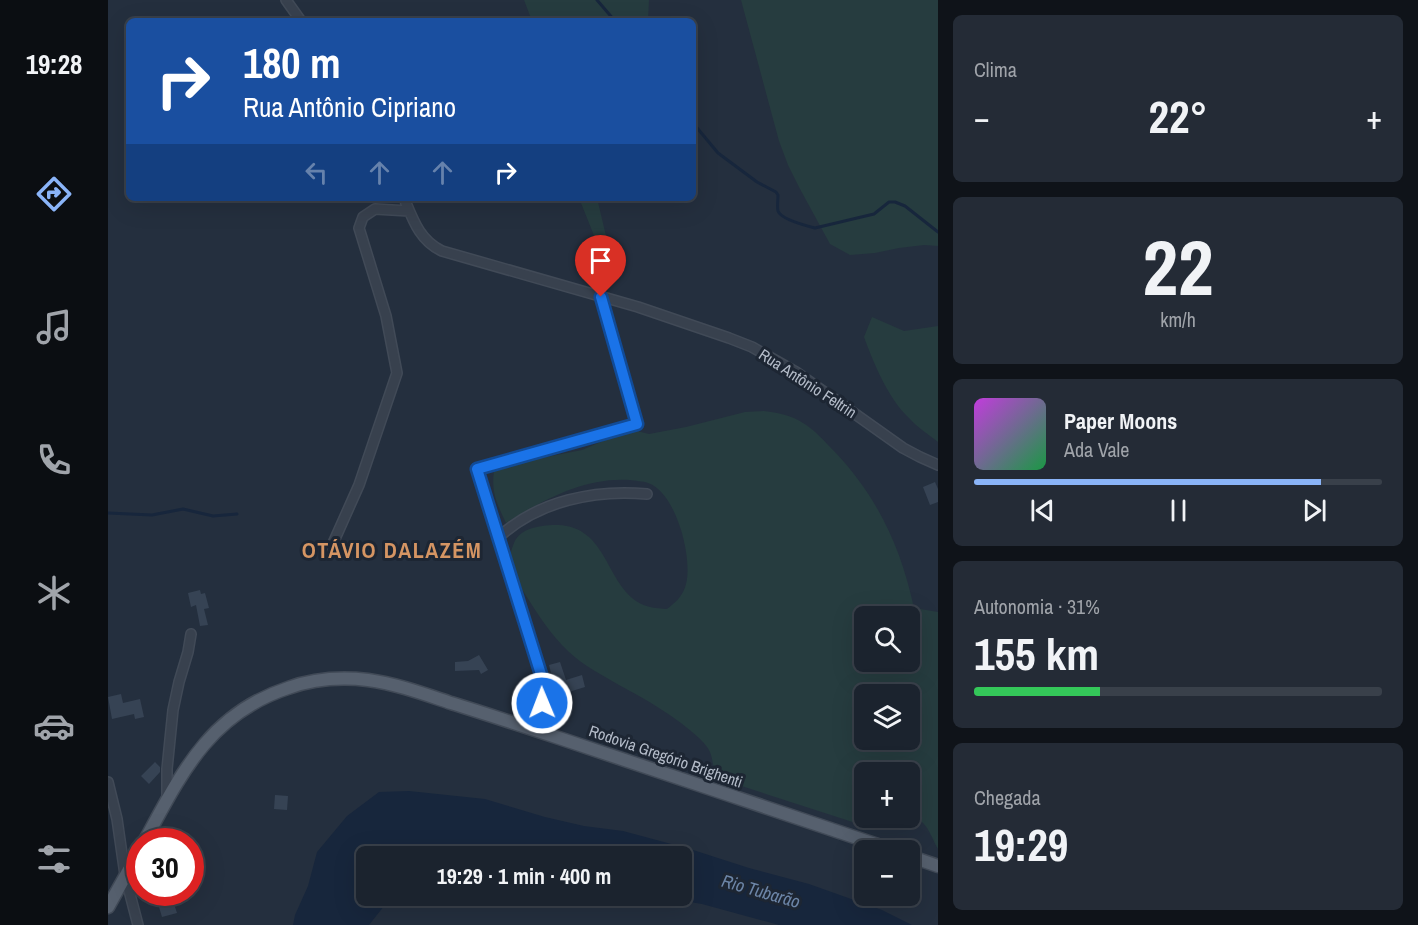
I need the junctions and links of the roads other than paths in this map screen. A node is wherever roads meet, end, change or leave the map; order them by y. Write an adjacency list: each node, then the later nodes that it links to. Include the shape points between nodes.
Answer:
1 (286, 0): 2 (street)
2 (300, 18)
3 (405, 201): 4 (street, Rua Antônio Feltrin)
4 (409, 211): 5 (street, Rua Antônio Feltrin, via 418,230 433,247); 9 (street, via 375,209 363,217 358,228 386,316 397,373 359,485)
5 (601, 297): 6 (street, Rua Antônio Feltrin, via 752,347 796,372 903,448); 8 (street, via 637,424 477,469)
6 (938, 465)
7 (647, 494): 8 (street, via 566,500 516,522)
8 (499, 537): 11 (street, via 544,684 542,703)
9 (330, 550)
10 (190, 634): 13 (street, via 173,710)
11 (526, 727): 13 (main road, Rodovia Gregório Brighenti, via 385,683 348,679 307,683 288,687 250,705 219,728 184,770); 15 (main road, Rodovia Gregório Brighenti)
12 (108, 782): 18 (street)
13 (167, 799): 14 (main road, Rodovia Gregório Brighenti)
14 (151, 828)
15 (863, 840)
16 (920, 860): 17 (main road)
17 (938, 866)
18 (125, 875): 19 (main road); 20 (street)
19 (108, 907)
20 (138, 925)

